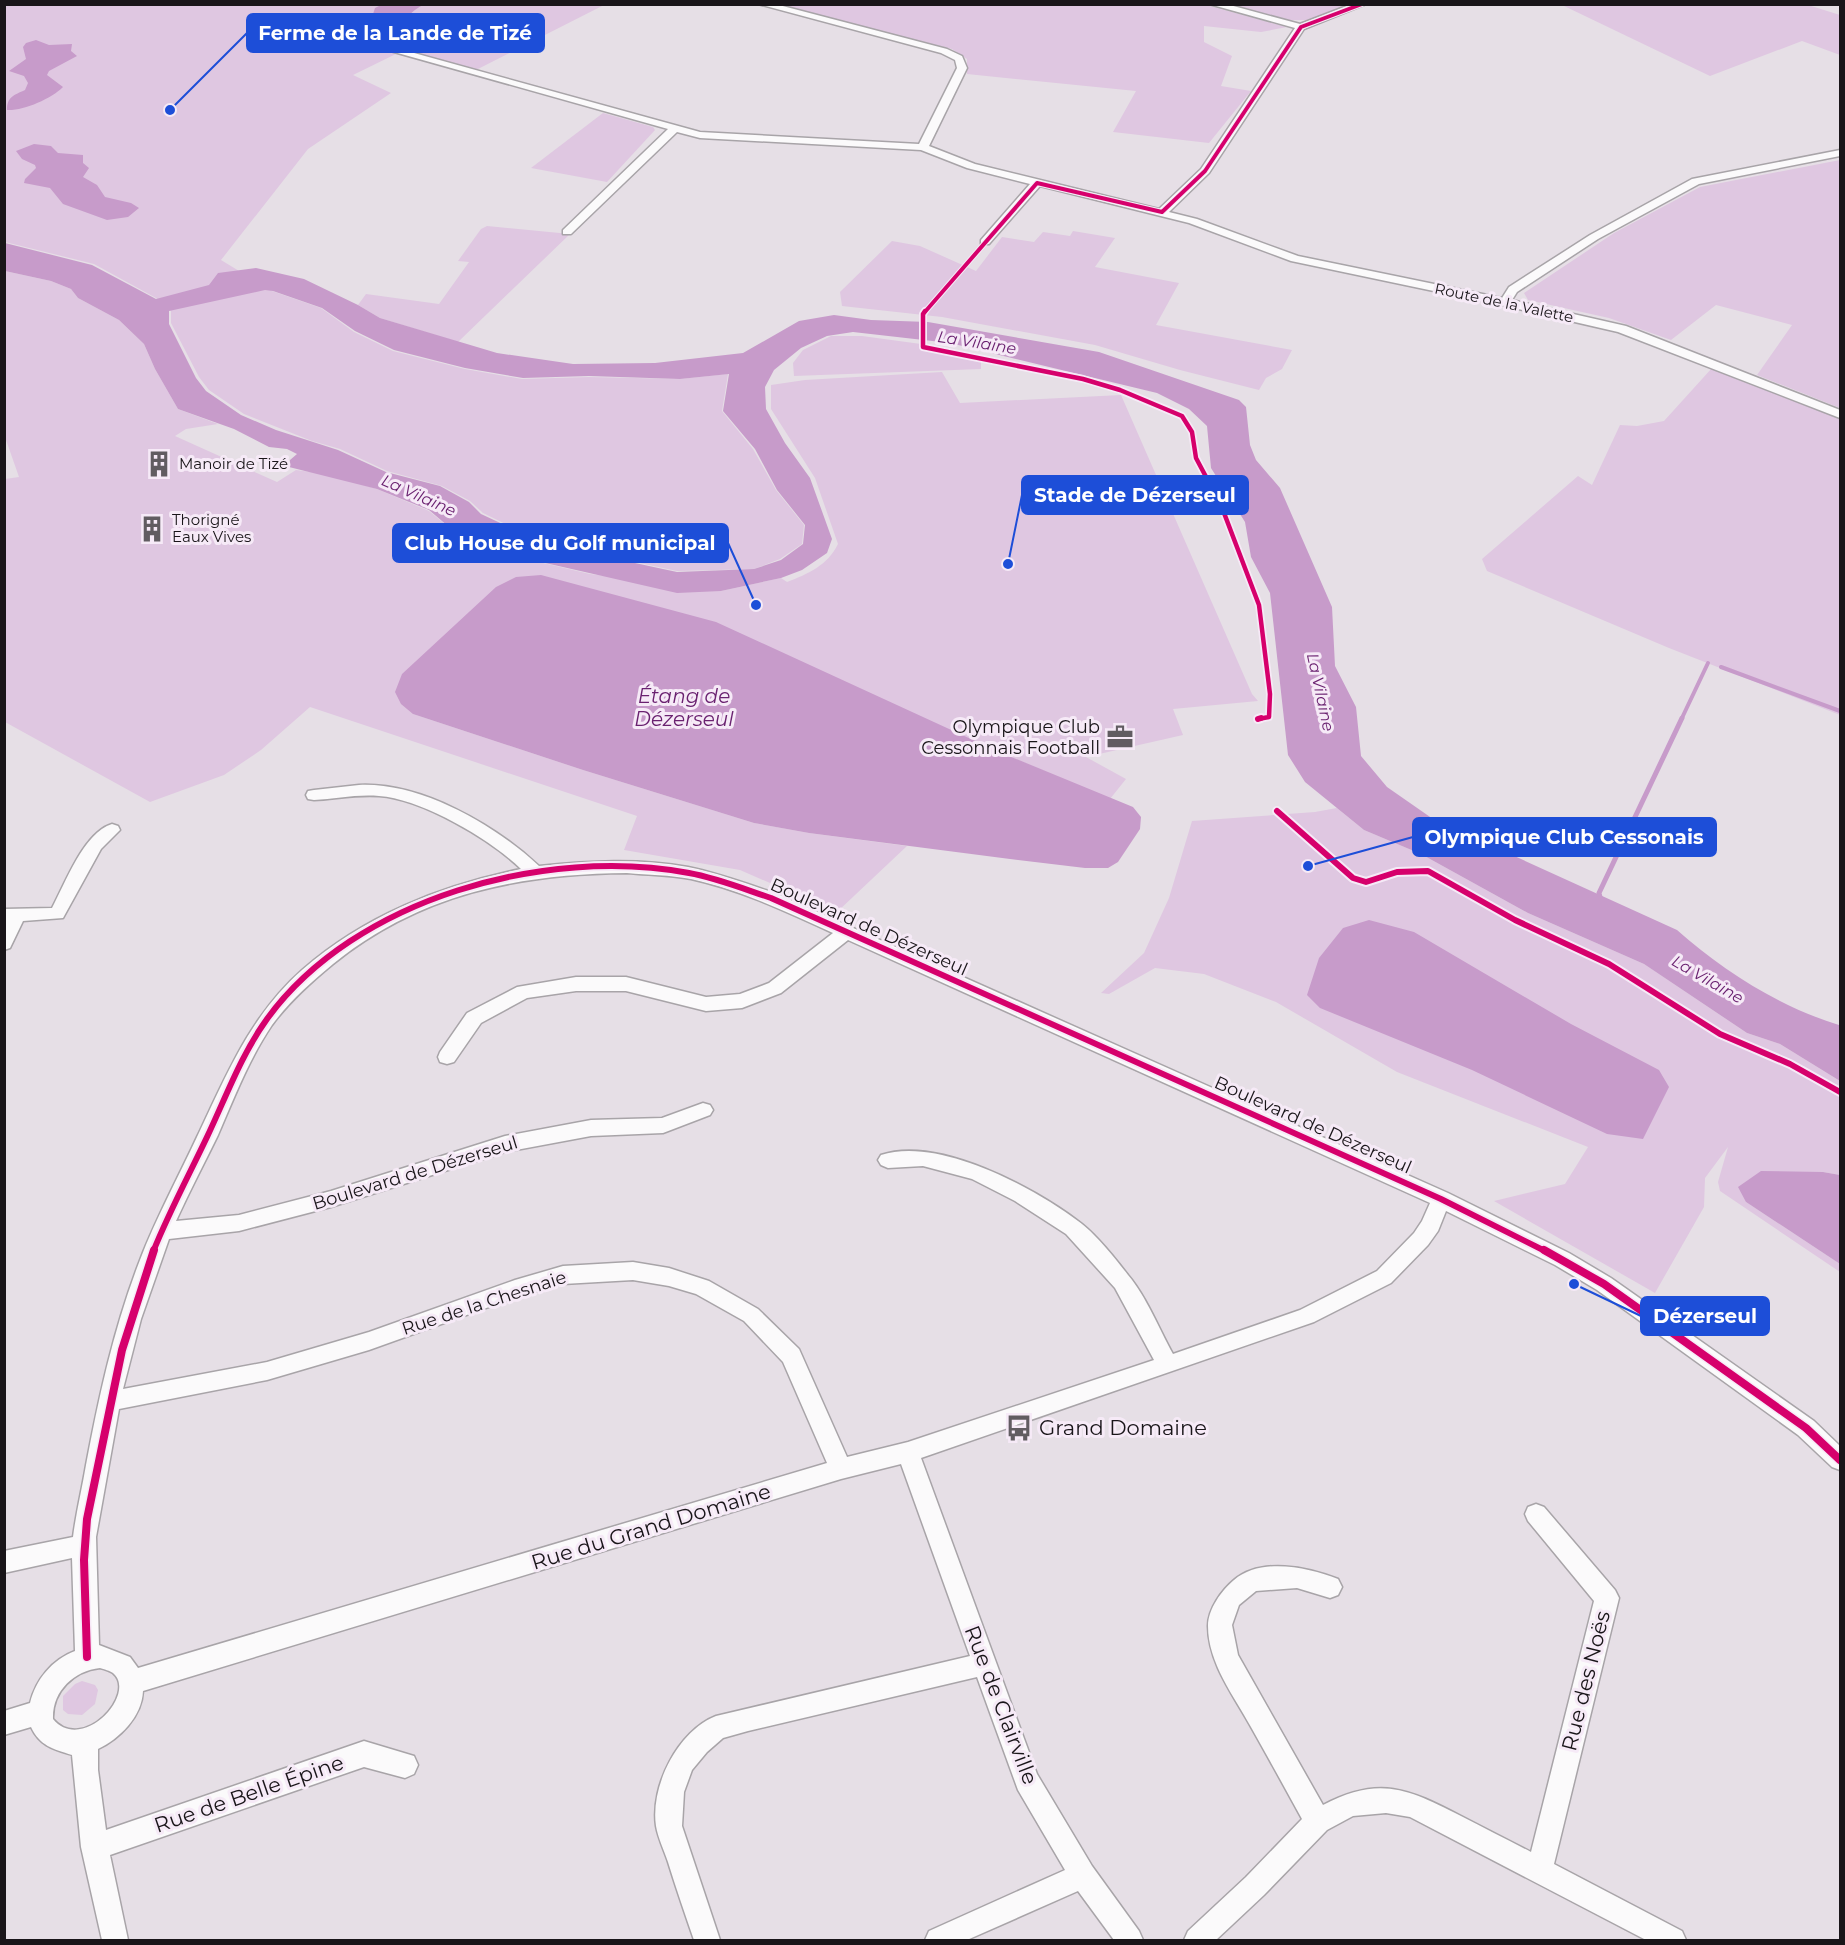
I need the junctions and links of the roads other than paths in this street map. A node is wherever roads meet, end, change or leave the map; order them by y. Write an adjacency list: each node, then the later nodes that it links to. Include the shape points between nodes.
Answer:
1 (762, 4): 7 (street, via 944,51 958,58 962,68)
2 (1213, 4): 4 (street)
3 (1362, 4): 4 (street)
4 (1301, 27): 10 (street, via 1205,171)
5 (317, 29): 6 (street, Route de la Valette)
6 (675, 128): 7 (street, Route de la Valette, via 700,135); 11 (street)
7 (923, 147): 9 (street, Route de la Valette, via 971,166)
8 (1840, 153): 13 (street, via 1696,181 1594,237 1513,290)
9 (1037, 183): 10 (street, Route de la Valette); 12 (street)
10 (1162, 212): 13 (street, Route de la Valette, via 1295,259)
11 (567, 232)
12 (985, 242)
13 (1506, 302): 14 (street, Route de la Valette, via 1622,329)
14 (1840, 414)
15 (314, 795): 17 (street, via 382,791 455,815 519,855)
16 (112, 830): 18 (street, via 94,845 57,914)
17 (534, 871): 19 (street, Boulevard de Dézerseul, via 604,866 680,872 771,898); 25 (street, Boulevard de Dézerseul, via 483,882 402,912 357,937 296,987 267,1019 248,1051)
18 (11, 915): 20 (street)
19 (846, 932): 21 (street, Boulevard de Dézerseul, via 776,988 742,1001 706,1005 626,984 576,984 523,992 474,1018); 24 (street, Boulevard de Dézerseul)
20 (4, 944)
21 (447, 1057)
22 (703, 1110): 25 (street, Boulevard de Dézerseul, via 663,1125 591,1128 505,1144 331,1199 239,1223)
23 (888, 1160): 26 (street, via 923,1158 977,1173 1022,1195 1073,1228 1122,1282)
24 (1441, 1198): 26 (street, Rue du Grand Domaine, via 1421,1239 1384,1277 1307,1316); 29 (street, Boulevard de Dézerseul, via 1604,1284 1806,1428)
25 (162, 1231): 27 (street, Boulevard de Dézerseul)
26 (1168, 1365): 28 (street, Rue du Grand Domaine)
27 (108, 1402): 30 (street, Rue de la Chesnaie, via 267,1371 563,1275 633,1271 702,1287 751,1315 791,1356); 32 (street, Boulevard de Dézerseul)
28 (908, 1452): 30 (street, Rue du Grand Domaine); 36 (street, Rue de Clairville)
29 (1840, 1460)
30 (841, 1469): 37 (street, Rue du Grand Domaine)
31 (1536, 1514): 44 (street, Rue des Noës, via 1606,1598)
32 (84, 1545): 33 (street); 35 (street, Boulevard de Dézerseul)
33 (4, 1562)
34 (1330, 1587): 42 (street, via 1297,1577 1251,1580 1230,1598 1220,1625 1226,1658)
35 (87, 1657): 37 (street, via 114,1659 124,1665); 38 (street, via 59,1673 42,1699)
36 (984, 1664): 45 (street, Rue de Clairville, via 1027,1781); 47 (street, via 748,1719 716,1728 698,1743 682,1762 671,1792 669,1826)
37 (132, 1682): 40 (street, via 124,1713 101,1735)
38 (40, 1712): 39 (street); 40 (street, via 42,1724 59,1740)
39 (4, 1723)
40 (87, 1740): 43 (street, via 86,1774)
41 (405, 1765): 43 (street, Rue de Belle Épine, via 364,1754)
42 (1318, 1821): 44 (street, via 1350,1804 1386,1800 1413,1805); 50 (street)
43 (94, 1847): 46 (street)
44 (1539, 1871): 51 (street)
45 (1083, 1875): 48 (street); 49 (street, Rue de Clairville)
46 (116, 1941)
47 (707, 1941)
48 (938, 1941)
49 (1130, 1941)
50 (1197, 1941)
51 (1673, 1941)

